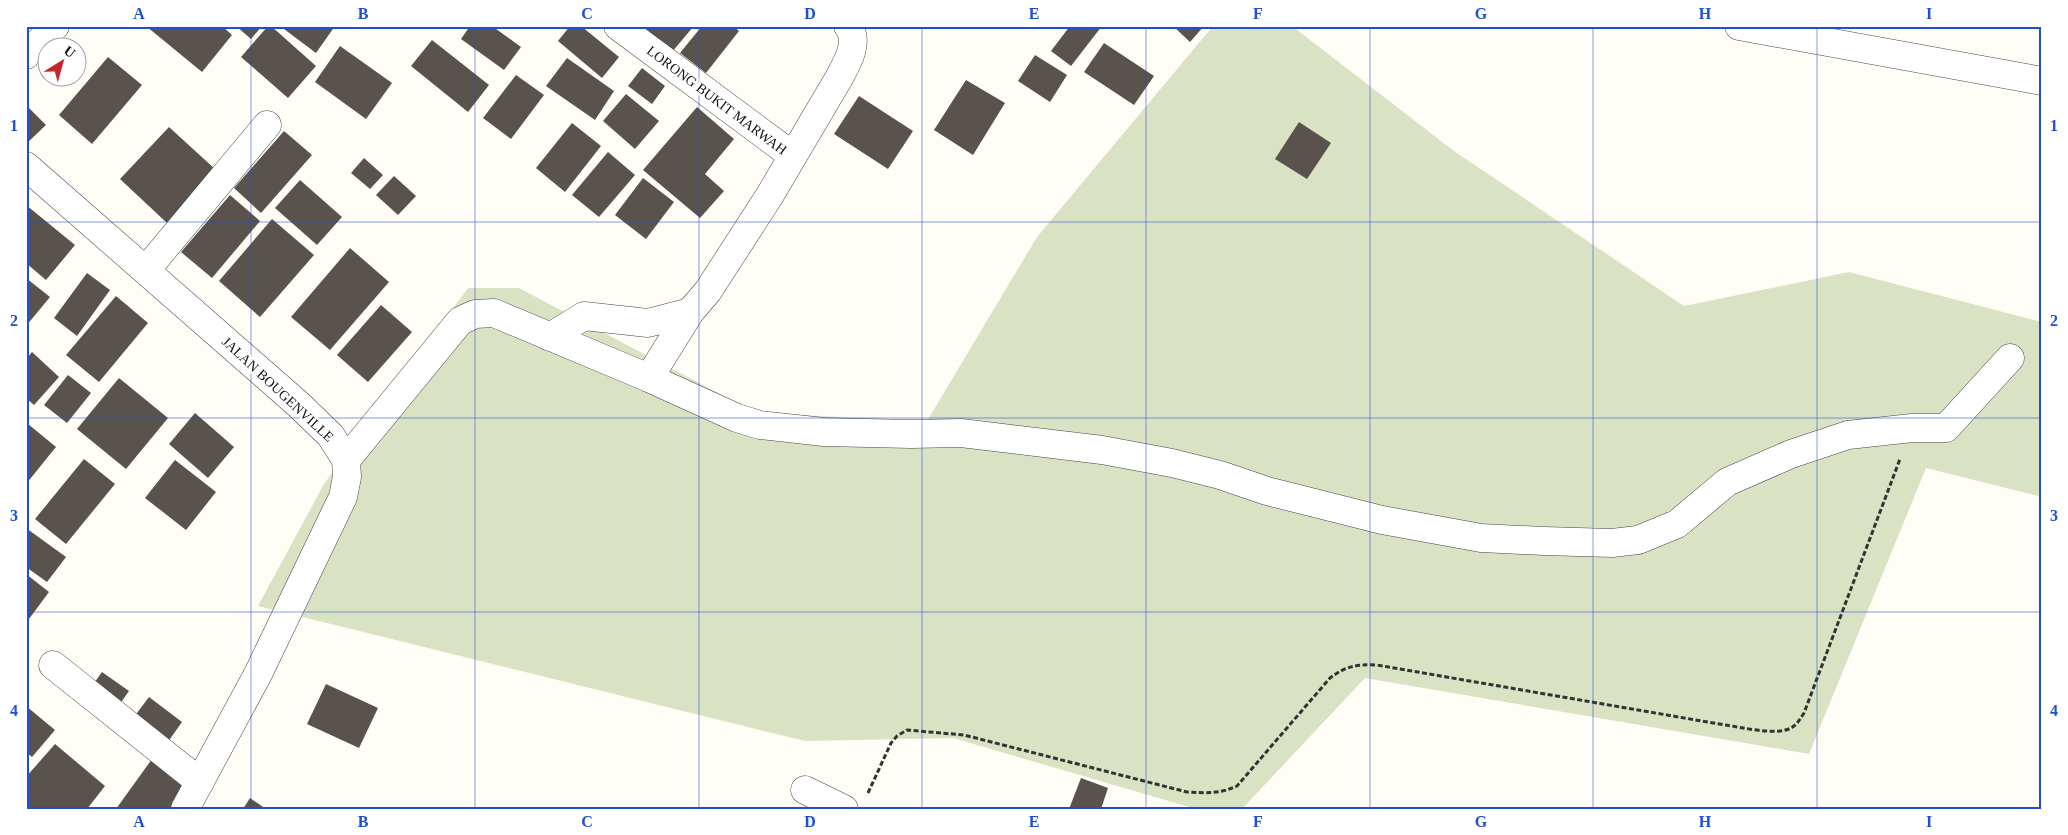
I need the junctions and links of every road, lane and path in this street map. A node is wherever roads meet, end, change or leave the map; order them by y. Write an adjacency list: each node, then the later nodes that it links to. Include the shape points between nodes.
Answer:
1 (55, 26): 5 (street)
2 (618, 26): 8 (street, LORONG BUKIT MARWAH)
3 (848, 26): 8 (street, via 853,38 847,63)
4 (1739, 26): 6 (street)
5 (26, 55)
6 (2042, 81)
7 (267, 124): 10 (street)
8 (793, 156): 11 (street, via 708,291)
9 (26, 166): 10 (street, JALAN BOUGENVILLE)
10 (146, 270): 16 (street, JALAN BOUGENVILLE, via 298,404 330,436)
11 (690, 312): 12 (street, via 648,323 584,316); 14 (street)
12 (550, 337): 14 (street); 16 (street, via 494,313 466,317)
13 (2010, 358): 15 (street, via 1946,428)
14 (650, 378): 15 (street, via 737,418 760,424 824,432 961,433 1102,450 1220,475 1267,491 1382,520 1481,538 1544,541 1612,543 1638,540 1677,524 1727,482 1791,454 1848,435)
15 (1912, 428): 20 (path, via 1804,713 1795,725 1786,730 1725,725 1362,664 1342,669 1330,678 1236,786 1226,791 1187,792 964,735 907,730 891,743)
16 (346, 460): 18 (street, via 345,488 340,504 258,674)
17 (53, 665): 18 (street)
18 (200, 782): 21 (street)
19 (805, 790): 20 (street)
20 (854, 804)
21 (185, 809)

